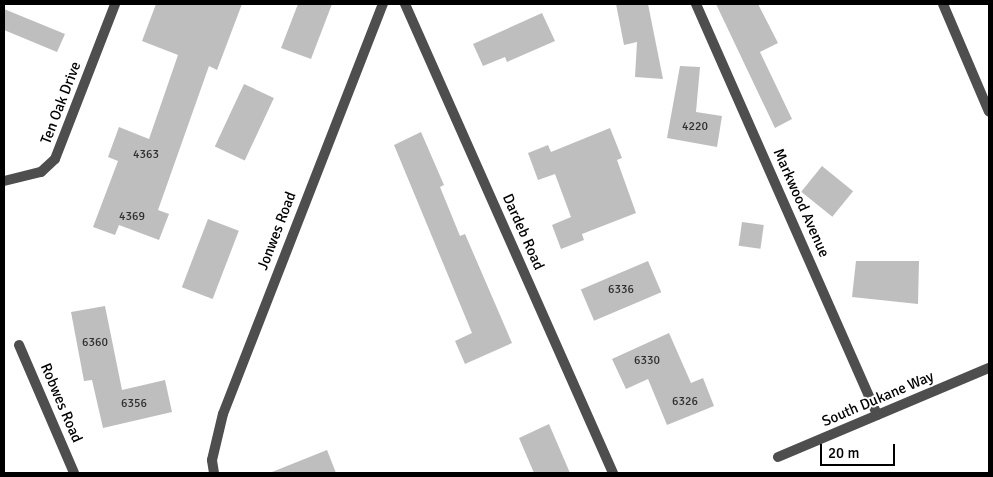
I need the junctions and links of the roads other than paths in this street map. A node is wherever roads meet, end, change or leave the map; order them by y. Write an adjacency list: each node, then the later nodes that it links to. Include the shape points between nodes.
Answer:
1 (115, 4): 7 (street, Ten Oak Drive, via 55,159 41,172)
2 (383, 4): 13 (street, Jonwes Road, via 223,414 212,460)
3 (405, 4): 14 (street, Dardeb Road)
4 (696, 4): 10 (street, Markwood Avenue)
5 (943, 4): 6 (street)
6 (989, 112)
7 (4, 181)
8 (19, 344): 12 (street, Robwes Road)
9 (989, 368): 10 (street, South Dukane Way)
10 (877, 415): 11 (street, South Dukane Way)
11 (778, 457)
12 (74, 473)
13 (214, 473)
14 (613, 473)

